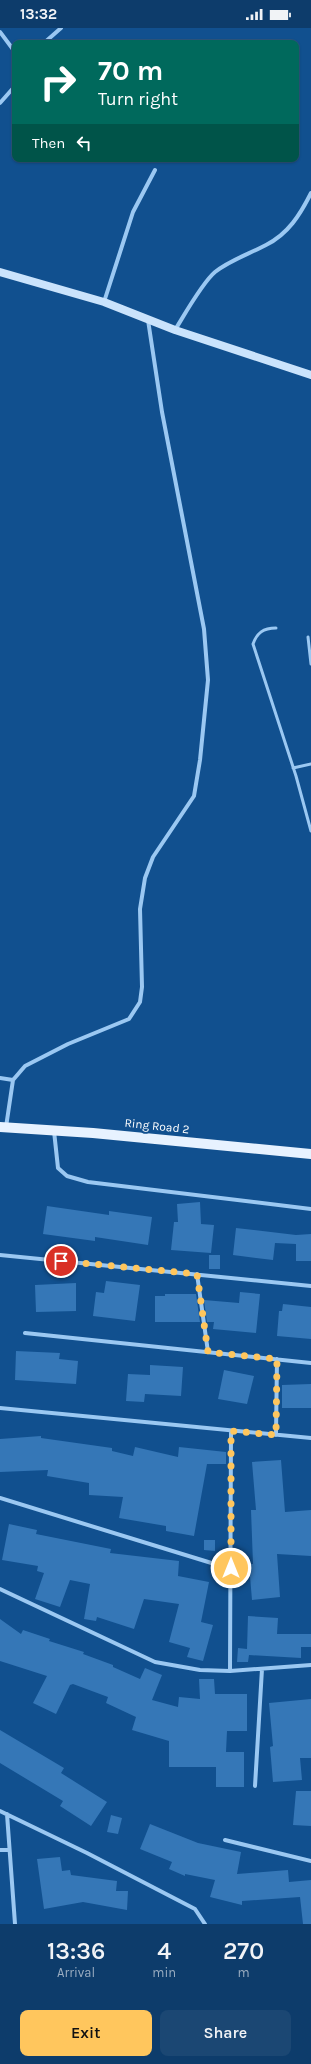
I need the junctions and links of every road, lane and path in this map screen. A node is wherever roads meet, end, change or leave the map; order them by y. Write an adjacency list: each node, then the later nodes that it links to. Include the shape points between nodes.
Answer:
1 (60, 28): 3 (street)
2 (0, 32): 4 (street)
3 (47, 40)
4 (12, 48)
5 (12, 89): 6 (street)
6 (0, 103)
7 (155, 170): 10 (street, via 132,212)
8 (311, 193): 12 (street, via 288,231 268,245 226,264 214,273)
9 (0, 272): 10 (street)
10 (104, 302): 11 (street)
11 (148, 320): 12 (street); 22 (street, via 162,412 204,629 208,680 194,796 153,857 145,878 140,909 142,987 140,1002 130,1019 68,1044 25,1066)
12 (175, 330): 13 (street)
13 (311, 375)
14 (276, 628): 18 (lane, via 267,628 256,634 253,644)
15 (308, 637): 16 (lane)
16 (311, 664)
17 (311, 764): 18 (lane)
18 (293, 768): 19 (lane)
19 (310, 826): 20 (lane)
20 (311, 831)
21 (0, 1078): 22 (street)
22 (12, 1080): 23 (street)
23 (3, 1127): 24 (main road, Ring Road 2)
24 (54, 1130): 25 (main road, Ring Road 2); 26 (street, via 58,1168 67,1176 88,1182)
25 (311, 1154)
26 (311, 1209)
27 (0, 1255): 28 (street)
28 (197, 1274): 29 (street); 31 (street)
29 (311, 1286)
30 (25, 1333): 31 (street)
31 (208, 1352): 32 (street)
32 (277, 1359): 33 (street); 36 (street)
33 (311, 1363)
34 (0, 1408): 35 (street)
35 (231, 1431): 36 (street); 39 (street)
36 (276, 1435): 37 (street)
37 (311, 1438)
38 (0, 1498): 39 (street)
39 (231, 1568): 43 (street)
40 (0, 1589): 43 (street, via 155,1662 200,1670)
41 (311, 1665): 42 (street)
42 (262, 1669): 43 (street); 44 (street)
43 (230, 1671)
44 (255, 1786)
45 (0, 1811): 46 (street)
46 (7, 1814): 49 (street); 52 (street, via 195,1909)
47 (225, 1840): 50 (street)
48 (0, 1850): 49 (street)
49 (10, 1850): 51 (street)
50 (311, 1861)
51 (15, 1924)
52 (205, 1924)

